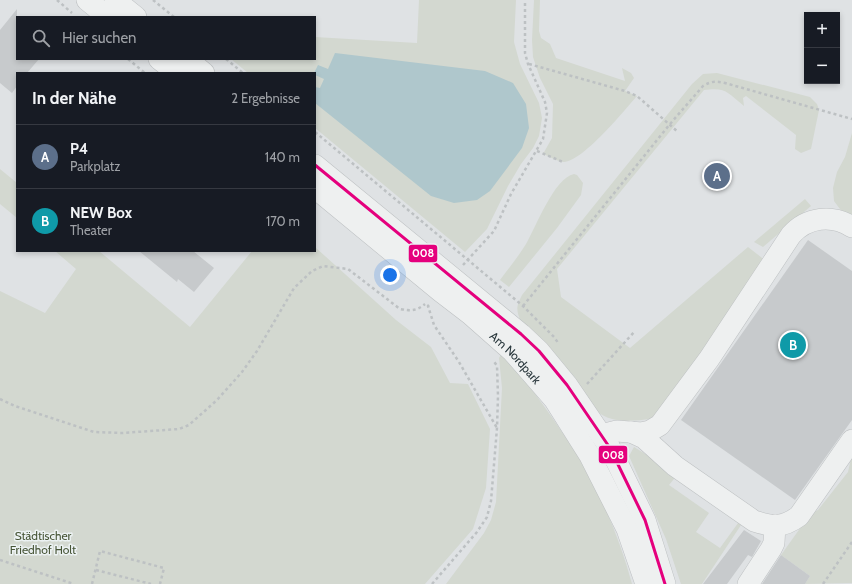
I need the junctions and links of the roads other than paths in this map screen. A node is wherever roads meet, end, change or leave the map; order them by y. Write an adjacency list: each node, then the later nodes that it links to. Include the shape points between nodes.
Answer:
1 (87, 0): 3 (street)
2 (115, 0): 4 (street)
3 (107, 16)
4 (135, 16)
5 (160, 60): 7 (street)
6 (188, 60): 8 (street)
7 (176, 72)
8 (203, 72)
9 (316, 166): 14 (street, Am Nordpark, via 539,351 567,385)
10 (316, 189): 18 (street, Am Nordpark, via 470,314 512,352 554,400 590,456 627,529)
11 (852, 227): 12 (street, via 826,219 815,220 797,229 709,359)
12 (660, 425): 13 (street, via 642,433); 16 (street, via 658,441)
13 (631, 432): 14 (street, via 617,431); 16 (street, via 644,438)
14 (601, 435): 19 (street, Am Nordpark, via 610,448 645,520)
15 (852, 440): 17 (street, via 799,516 782,525)
16 (663, 455): 17 (street, via 754,521 768,526)
17 (775, 525): 20 (street, via 774,544)
18 (646, 584)
19 (665, 584)
20 (748, 584)

